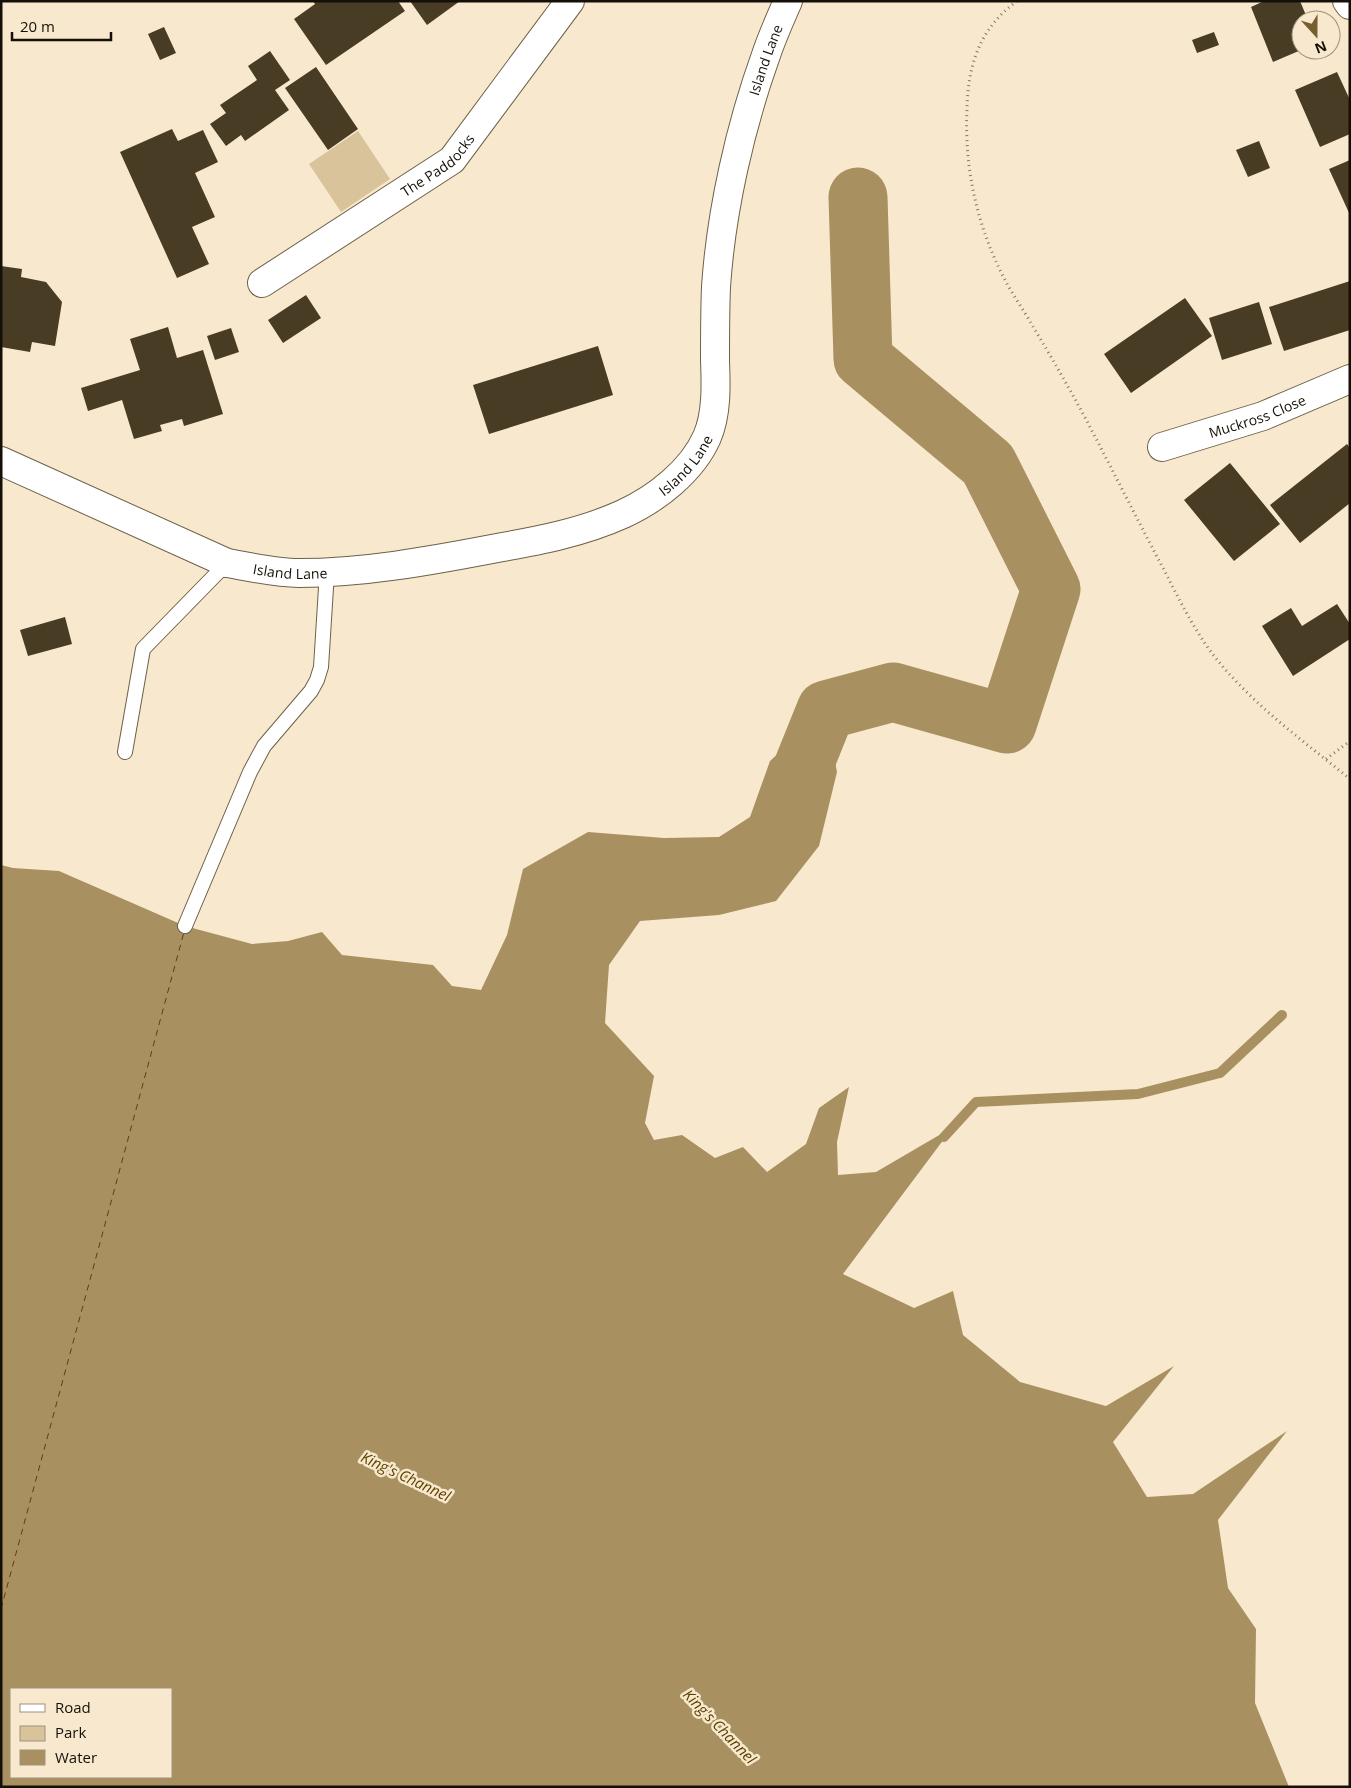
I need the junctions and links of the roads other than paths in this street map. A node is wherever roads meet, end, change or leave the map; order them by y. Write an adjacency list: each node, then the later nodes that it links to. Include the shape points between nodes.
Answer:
1 (570, 1): 5 (street, The Paddocks, via 452,160)
2 (788, 1): 10 (street, Island Lane, via 766,56 734,166 722,229 716,288 714,411 708,435 697,456 655,496 625,514 589,528 441,559)
3 (1347, 1): 4 (street)
4 (1350, 5)
5 (262, 283)
6 (1350, 378): 7 (street, Muckross Close, via 1263,416)
7 (1162, 447)
8 (1, 461): 9 (street, Island Lane)
9 (227, 563): 10 (street, Island Lane, via 274,571); 11 (lane, via 143,649)
10 (327, 572): 12 (lane, via 321,667 317,680 264,746 250,772)
11 (125, 752)
12 (186, 926)

